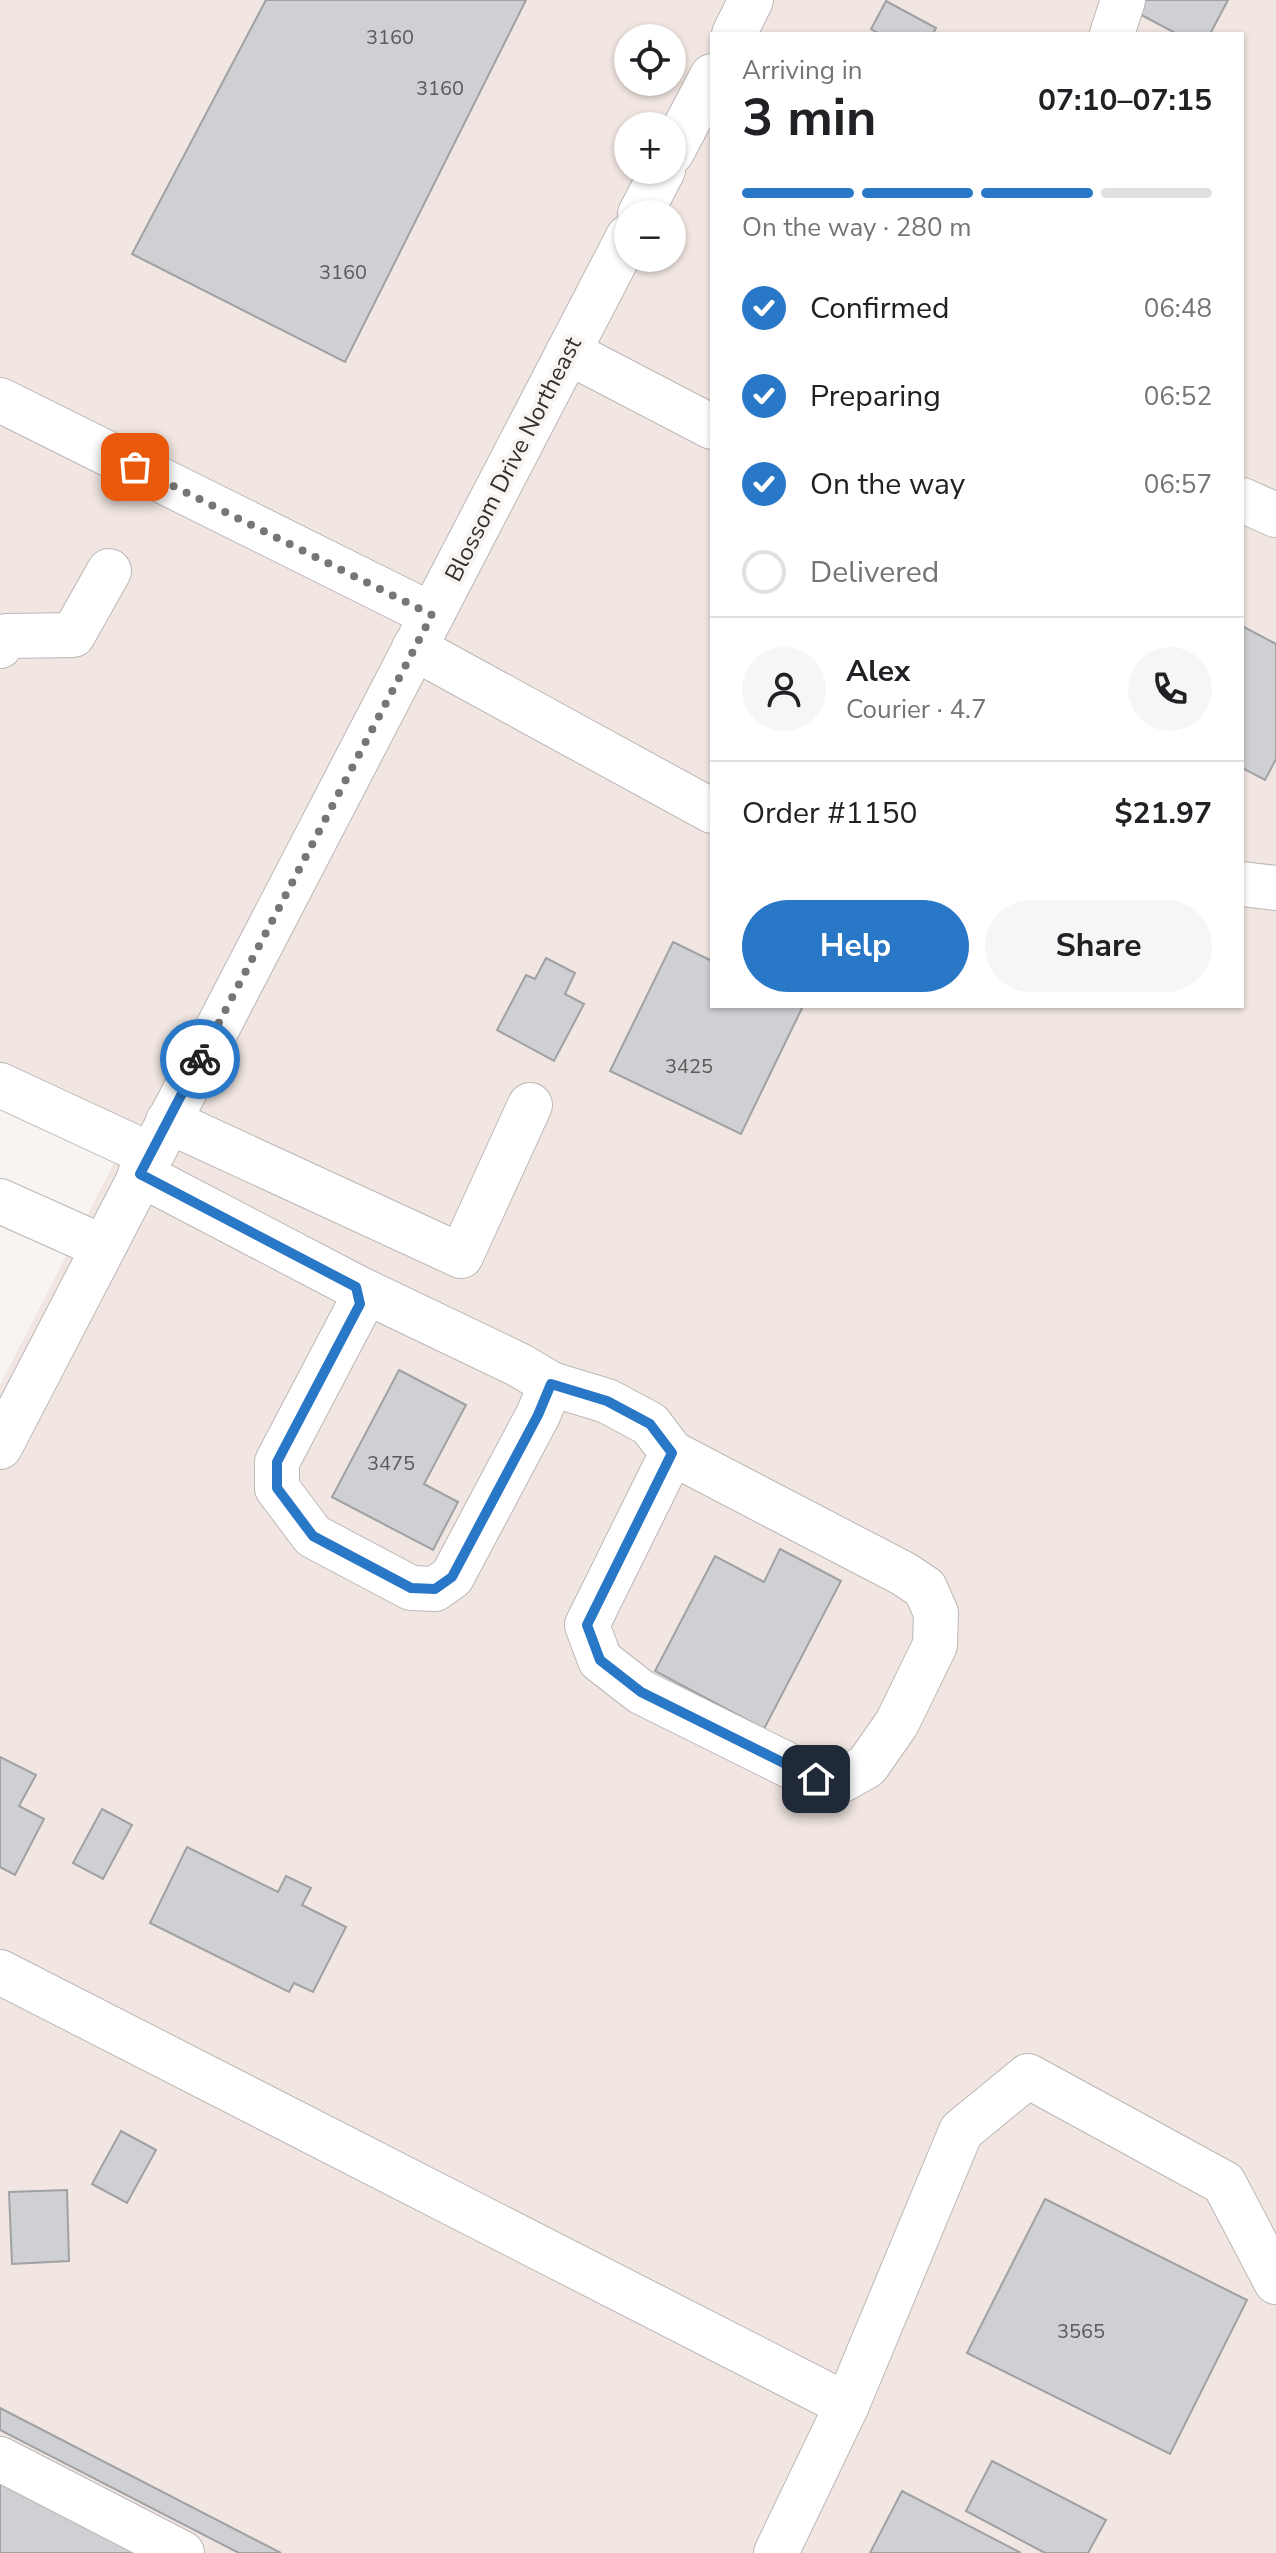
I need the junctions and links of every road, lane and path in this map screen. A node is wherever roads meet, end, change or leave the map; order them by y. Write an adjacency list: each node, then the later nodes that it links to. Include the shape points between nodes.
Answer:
1 (751, 0): 3 (street)
2 (1123, 0): 4 (street)
3 (735, 32)
4 (1113, 32)
5 (710, 80): 6 (street)
6 (686, 125)
7 (614, 264): 8 (street, Blossom Drive Northeast)
8 (568, 352): 10 (street); 14 (street, Blossom Drive Northeast)
9 (0, 400): 14 (street)
10 (710, 426)
11 (1244, 501): 12 (street)
12 (1276, 515)
13 (109, 571): 15 (street, via 73,635 7,636)
14 (423, 632): 16 (street); 21 (street, Blossom Drive Northeast)
15 (0, 646)
16 (710, 810)
17 (1244, 884): 18 (street)
18 (1276, 888)
19 (0, 1085): 21 (street)
20 (530, 1105): 21 (street, via 461,1256)
21 (153, 1150): 23 (street, Blossom Drive Northeast); 24 (street)
22 (0, 1201): 23 (street)
23 (103, 1247): 26 (street, Blossom Drive Northeast)
24 (356, 1287): 25 (street); 25 (street, via 360,1304 277,1462 277,1488 313,1536 411,1588 435,1589 452,1577)
25 (551, 1384): 27 (street, via 607,1401 650,1424)
26 (0, 1447)
27 (672, 1453): 27 (street, via 587,1625 600,1660 641,1692 816,1779 842,1780 867,1766 897,1723 935,1645 936,1613 925,1588)
28 (0, 1972): 30 (street)
29 (1276, 2282): 30 (street, via 1224,2183 1028,2076 961,2131)
30 (847, 2405): 33 (street)
31 (0, 2459): 32 (street)
32 (182, 2553)
33 (776, 2553)

